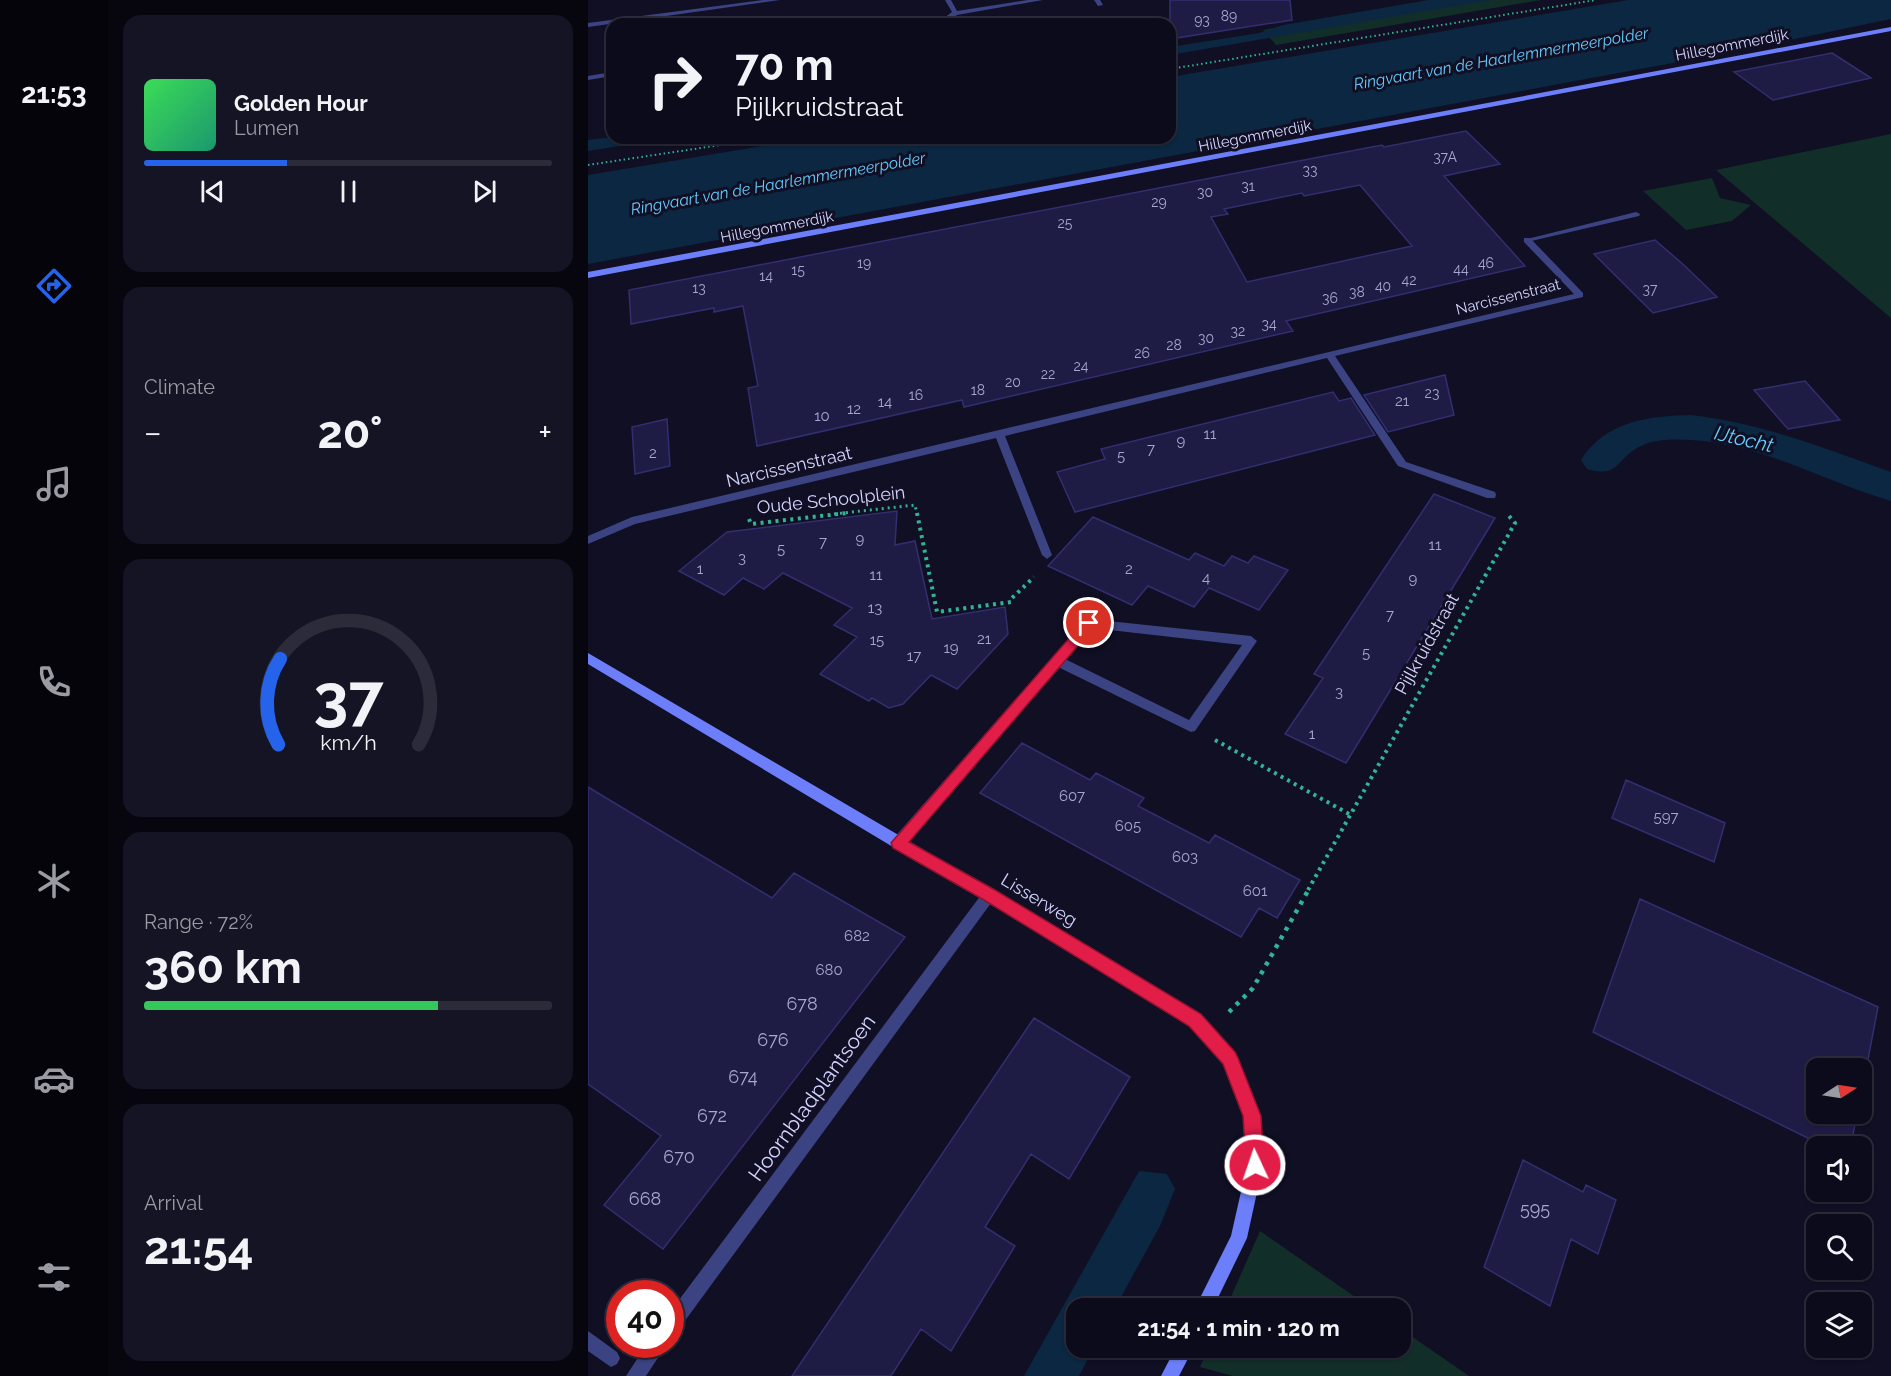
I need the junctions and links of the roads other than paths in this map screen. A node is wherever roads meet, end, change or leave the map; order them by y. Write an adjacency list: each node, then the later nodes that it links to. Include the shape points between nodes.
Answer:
1 (777, 0): 4 (street)
2 (948, 0): 5 (street)
3 (1040, 0): 5 (street)
4 (724, 4): 6 (street)
5 (955, 13): 7 (street)
6 (633, 18)
7 (948, 18)
8 (606, 22): 9 (street)
9 (588, 25)
10 (1891, 29): 14 (street, Hillegommerdijk)
11 (606, 75): 12 (street)
12 (588, 78)
13 (1636, 214): 15 (street, Narcissenstraat, via 1527,240 1580,295)
14 (588, 275)
15 (1330, 356): 16 (street, Narcissenstraat); 17 (street, via 1402,464)
16 (999, 434): 18 (street, Narcissenstraat, via 632,521); 19 (street)
17 (1491, 495)
18 (588, 540)
19 (1047, 555)
20 (588, 658): 22 (street, Lisserweg)
21 (1056, 660): 21 (street, via 1089,623 1251,641 1191,727); 22 (street)
22 (898, 843): 23 (street, Lisserweg)
23 (989, 895): 24 (street, Lisserweg, via 1195,1020 1229,1058 1252,1116 1255,1165 1239,1239); 25 (street, Hoornbladplantsoen)
24 (1209, 1298)
25 (684, 1309)
26 (588, 1340): 27 (street)
27 (606, 1355)
28 (648, 1358): 30 (street)
29 (1179, 1358): 31 (street)
30 (635, 1376)
31 (1170, 1376)

